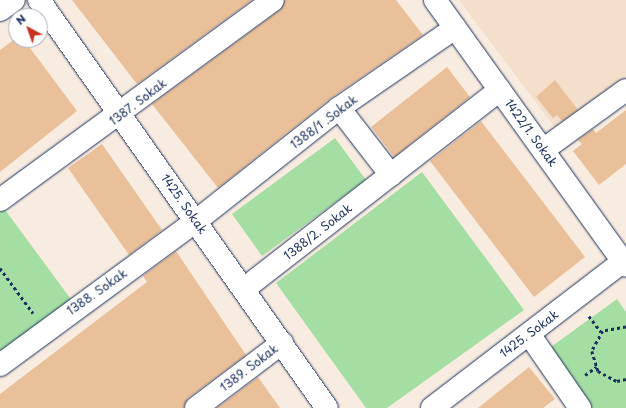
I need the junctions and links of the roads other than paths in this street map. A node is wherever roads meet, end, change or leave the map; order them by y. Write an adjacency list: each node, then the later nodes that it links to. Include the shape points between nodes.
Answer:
1 (14, 0): 5 (street)
2 (39, 0): 10 (street, 1425. Sokak)
3 (273, 0): 10 (street, 1387. Sokak)
4 (435, 0): 6 (street, 1422/1. Sokak)
5 (0, 10)
6 (455, 28): 7 (street, 1422/1. Sokak); 9 (street, 1388/1 .Sokak)
7 (500, 90): 11 (street, 1422/1. Sokak); 12 (street, 1388/2. Sokak)
8 (626, 90): 11 (street)
9 (339, 108): 12 (street); 14 (street, 1388/1 .Sokak)
10 (121, 115): 13 (street, 1387. Sokak); 14 (street, 1425. Sokak)
11 (543, 150): 15 (street, 1422/1. Sokak)
12 (391, 175): 16 (street, 1388/2. Sokak)
13 (0, 200)
14 (196, 222): 16 (street, 1425. Sokak); 19 (street, 1388. Sokak, via 45,329)
15 (625, 262): 17 (street, 1425. Sokak)
16 (244, 289): 18 (street, 1425. Sokak)
17 (529, 334): 22 (street, 1425. Sokak); 23 (street)
18 (282, 343): 20 (street, 1389. Sokak); 21 (street, 1425. Sokak)
19 (0, 365)
20 (196, 408)
21 (327, 408)
22 (432, 408)
23 (580, 408)

